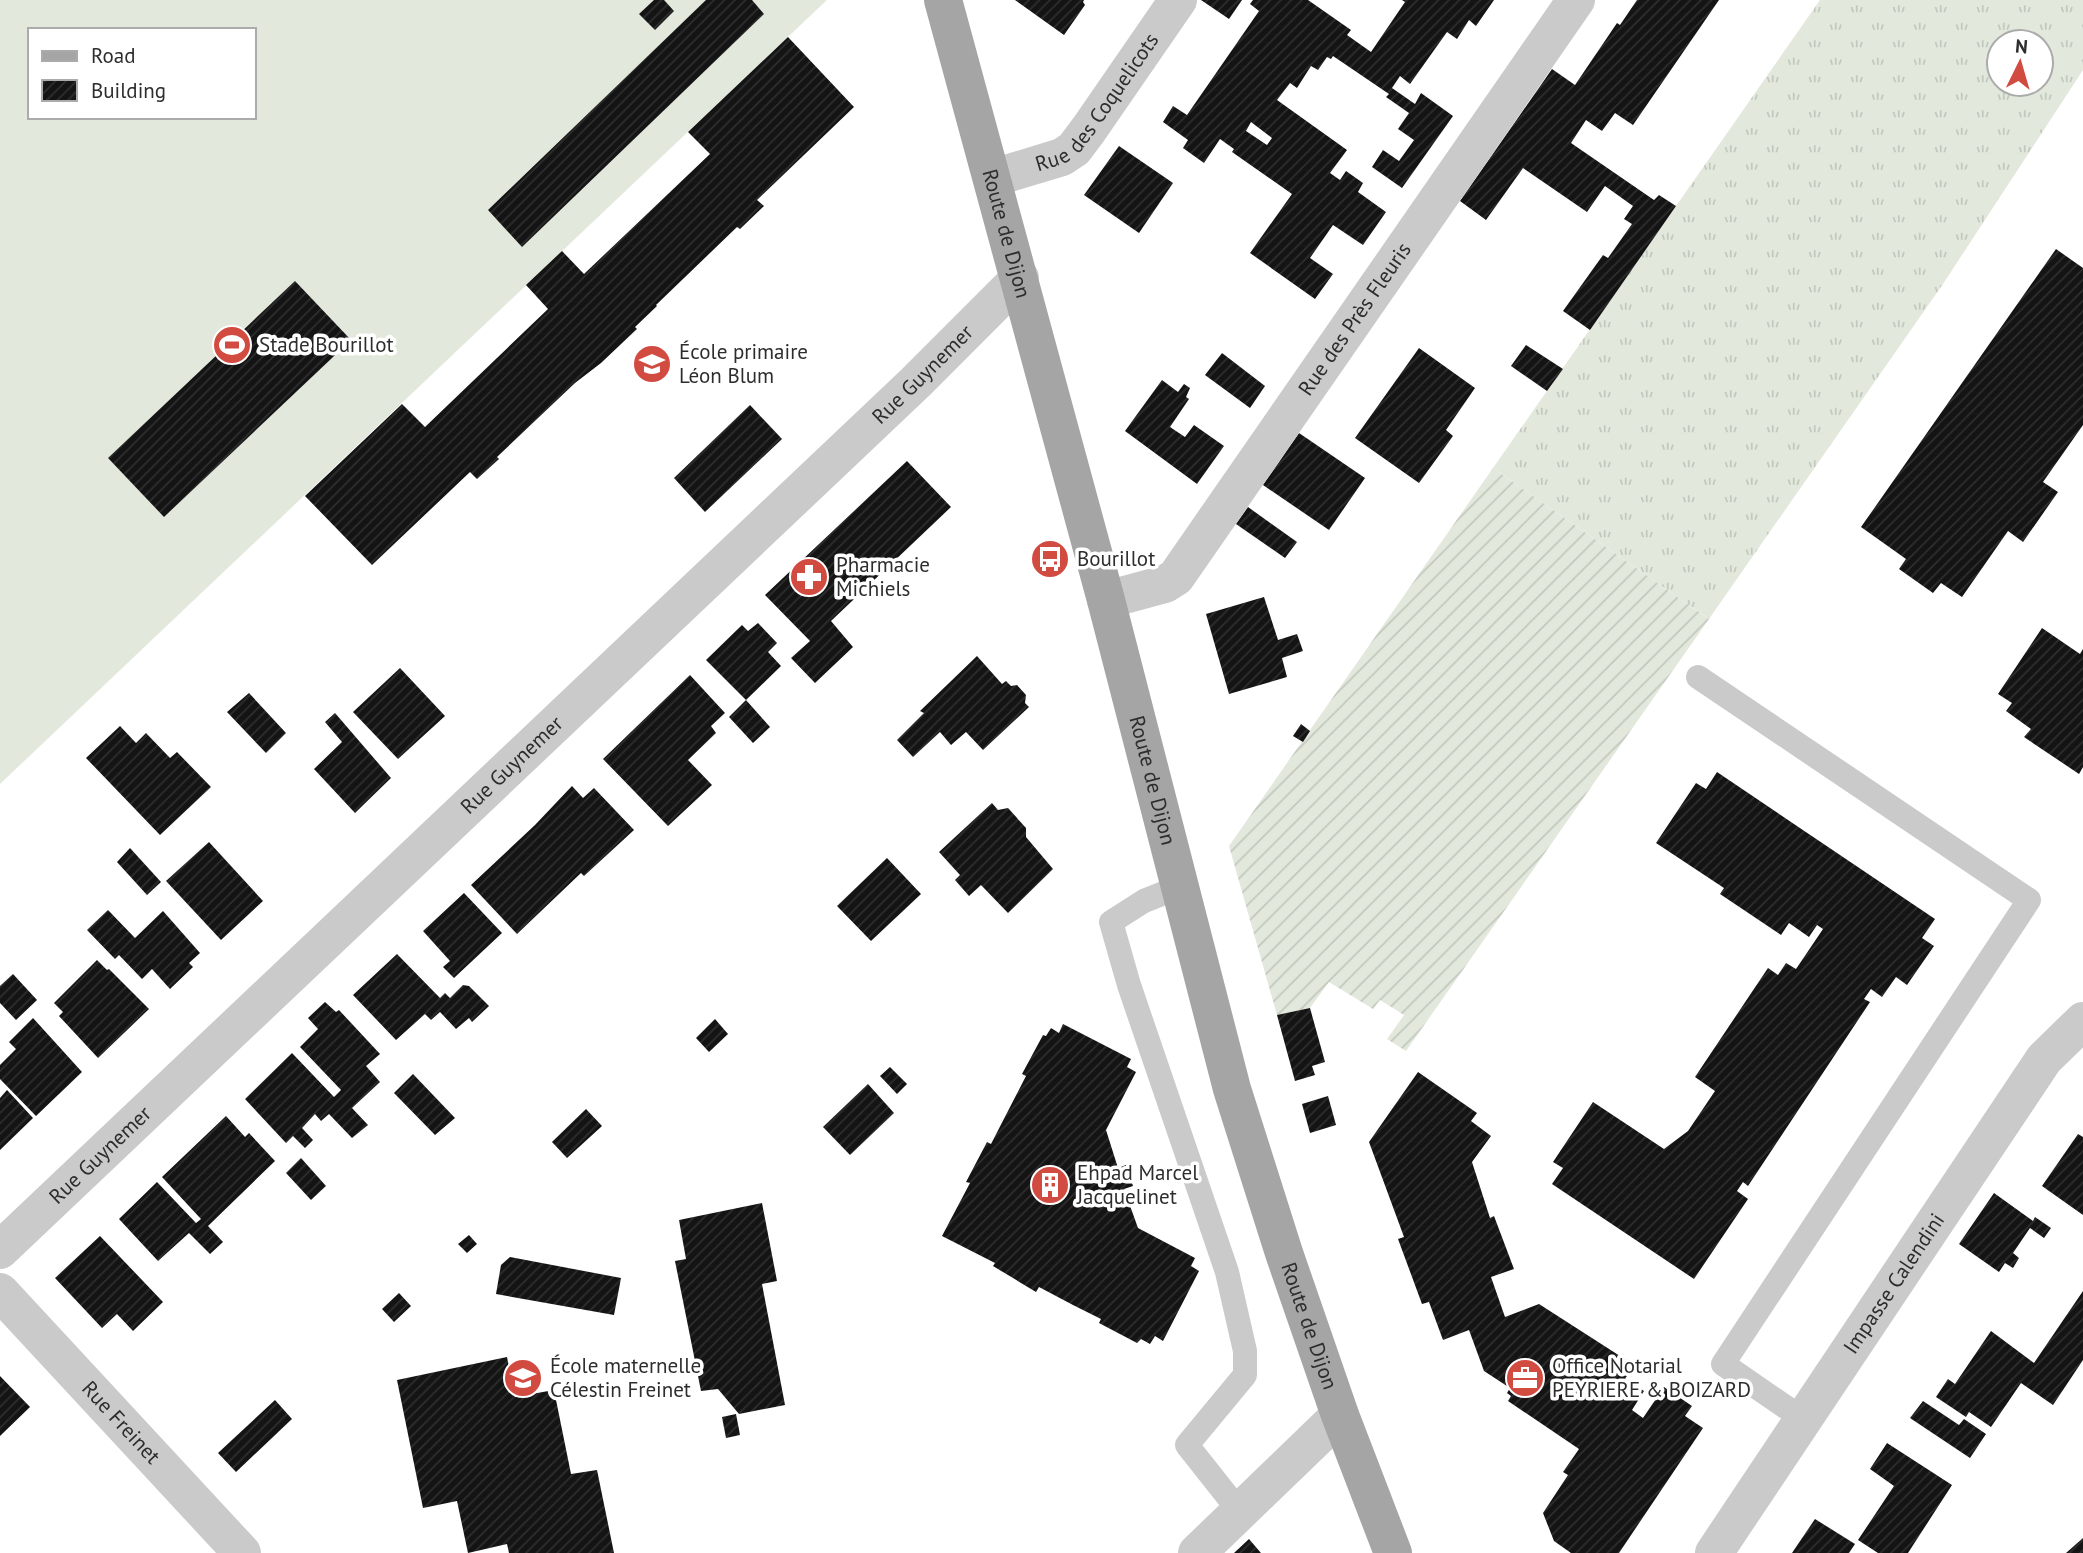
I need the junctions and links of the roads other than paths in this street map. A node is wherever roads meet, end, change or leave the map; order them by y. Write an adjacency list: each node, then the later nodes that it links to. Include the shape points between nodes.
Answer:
1 (943, 0): 4 (main road, Route de Dijon)
2 (1178, 0): 4 (street, Rue des Coquelicots, via 1074,149)
3 (1576, 0): 6 (street, Rue des Près Fleuris, via 1176,577 1154,588)
4 (993, 178): 5 (main road, Route de Dijon)
5 (1020, 278): 6 (main road, Route de Dijon); 10 (street, Rue Guynemer, via 907,391)
6 (1106, 600): 8 (main road, Route de Dijon)
7 (1698, 677): 13 (lane, via 2029,900 1723,1364)
8 (1179, 887): 12 (main road, Route de Dijon, via 1231,1089); 14 (lane, via 1144,901 1111,922 1227,1272 1245,1351 1244,1375 1187,1445)
9 (2083, 1021): 13 (street, Impasse Calendini, via 2043,1059)
10 (0, 1250)
11 (0, 1292): 15 (street, Rue Freinet)
12 (1340, 1415): 14 (street); 17 (main road, Route de Dijon)
13 (1803, 1419): 18 (street, Impasse Calendini)
14 (1240, 1512): 16 (street)
15 (242, 1553)
16 (1197, 1553)
17 (1392, 1553)
18 (1714, 1553)

